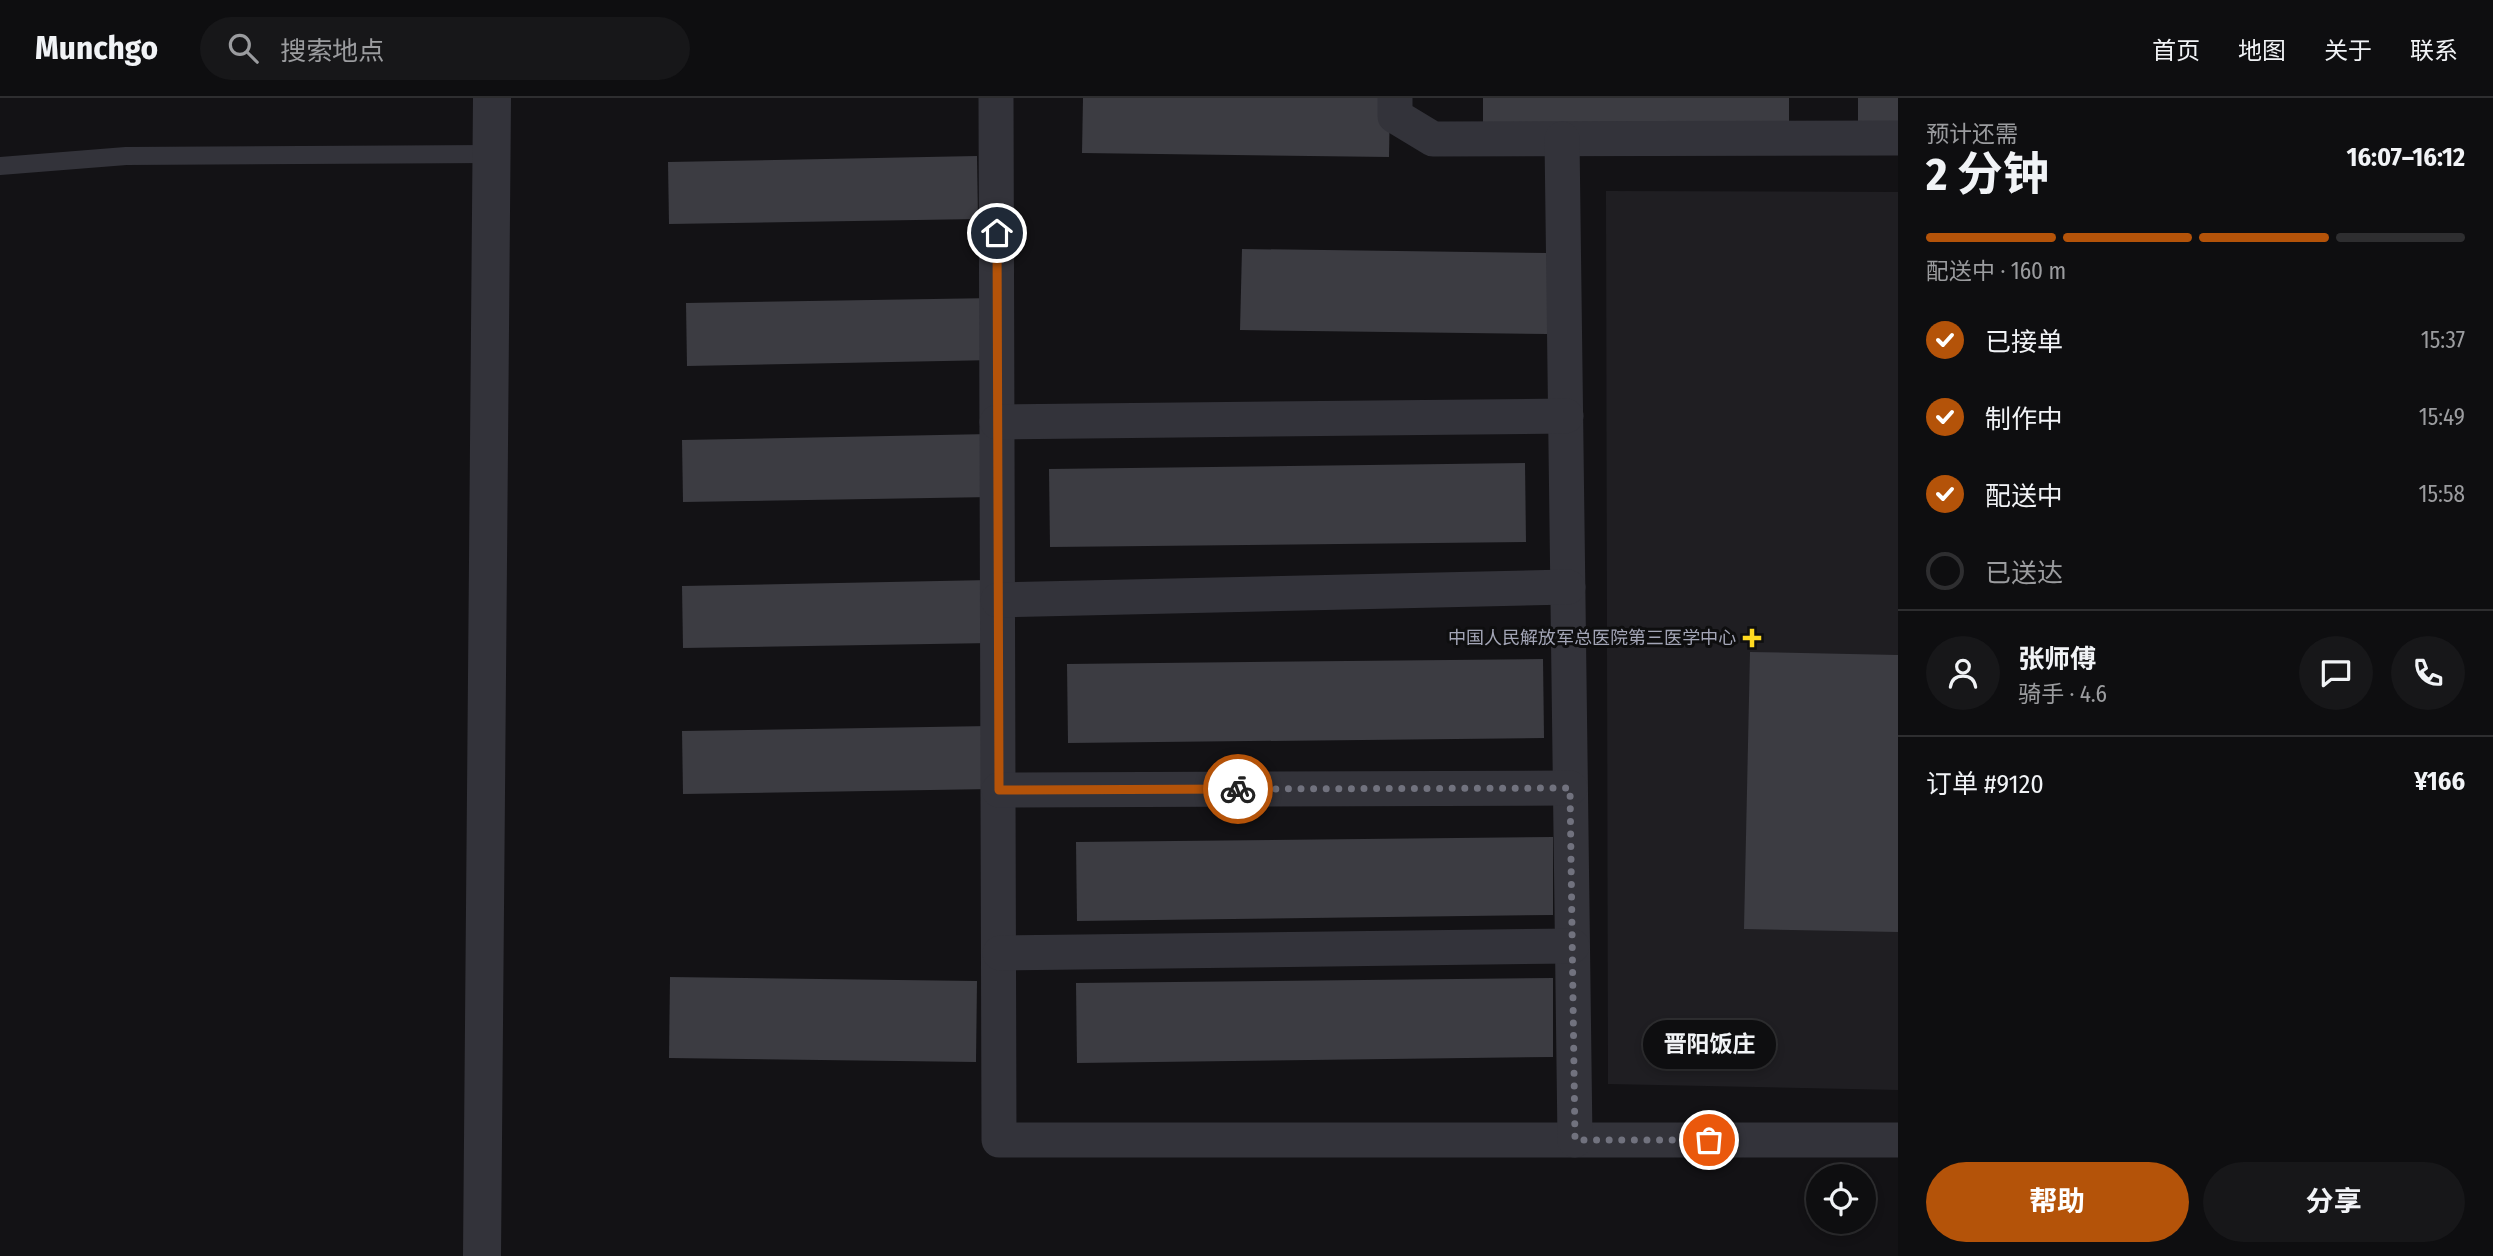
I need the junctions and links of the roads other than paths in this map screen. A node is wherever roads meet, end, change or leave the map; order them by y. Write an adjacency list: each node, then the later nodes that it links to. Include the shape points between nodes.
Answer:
1 (492, 98): 6 (street)
2 (996, 98): 9 (street)
3 (1395, 98): 4 (street, via 1395,116 1433,138)
4 (1562, 138): 5 (street); 8 (street)
5 (1898, 138)
6 (492, 154): 7 (lane, via 126,156); 18 (street)
7 (0, 166)
8 (1566, 416): 9 (street); 10 (street)
9 (998, 422): 11 (street)
10 (1568, 587): 11 (street); 12 (street)
11 (998, 600): 13 (street)
12 (1570, 788): 13 (street); 14 (street)
13 (999, 790): 15 (street)
14 (1572, 946): 15 (street); 16 (street)
15 (1000, 953): 16 (street, via 999,1140)
16 (1575, 1140): 17 (street)
17 (1898, 1140)
18 (482, 1256)

